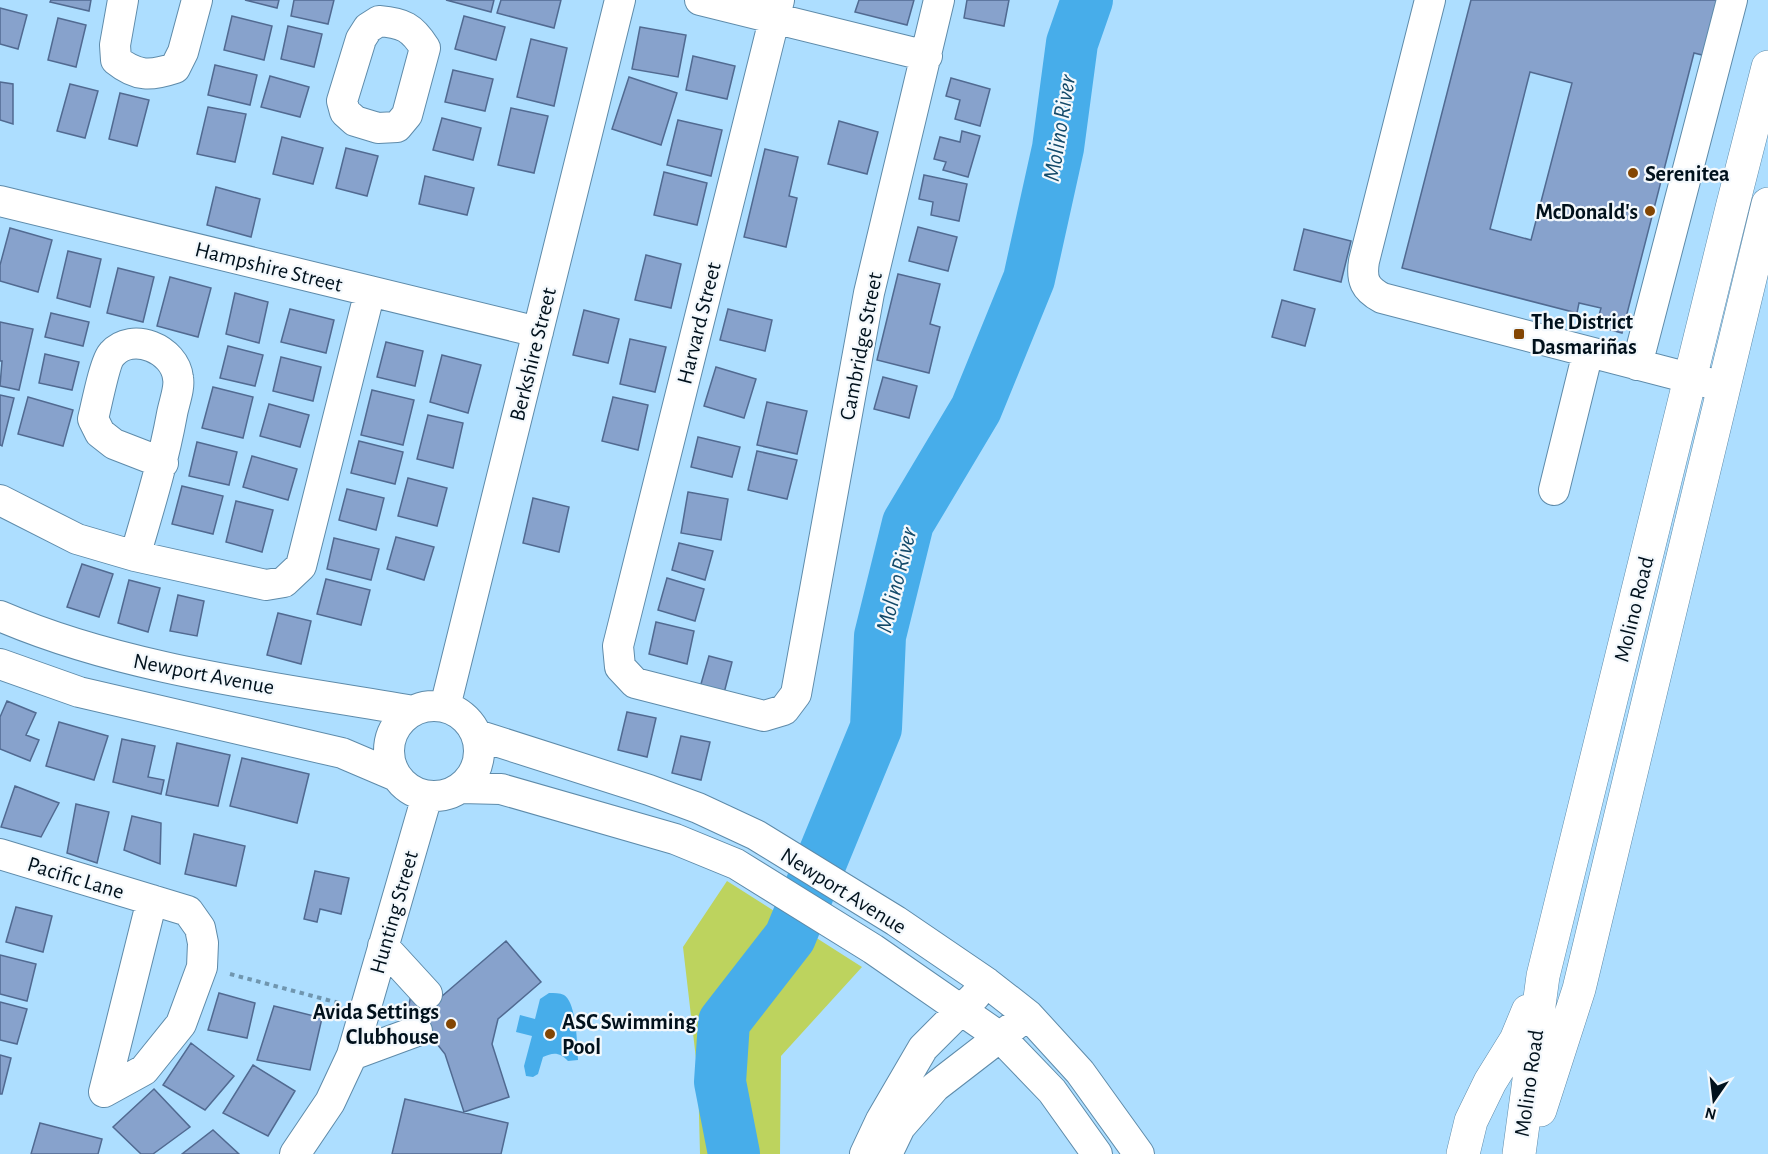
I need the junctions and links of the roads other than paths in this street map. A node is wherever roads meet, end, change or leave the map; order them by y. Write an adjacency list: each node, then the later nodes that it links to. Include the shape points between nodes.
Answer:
1 (123, 0): 2 (street, via 116,60 129,71 155,74 176,68)
2 (197, 0)
3 (620, 0): 15 (street, Berkshire Street)
4 (700, 0): 8 (street)
5 (939, 0): 9 (street, Cambridge Street)
6 (1430, 0): 16 (street, via 1364,261 1364,283 1382,298)
7 (1732, 0): 17 (street)
8 (777, 9): 9 (street); 26 (street, Harvard Street, via 618,646 620,668 635,683 764,716 784,710)
9 (927, 56): 26 (street, Cambridge Street, via 869,293)
10 (1768, 67): 12 (main road, Molino Road)
11 (0, 201): 14 (street, Hampshire Street)
12 (1732, 208): 13 (street); 18 (main road, Molino Road)
13 (1767, 212): 19 (main road, Molino Road)
14 (370, 291): 15 (street, Hampshire Street); 23 (street, via 301,566 284,582 266,585)
15 (538, 332): 27 (street, Berkshire Street)
16 (1588, 352): 17 (street); 21 (street)
17 (1637, 365): 18 (street)
18 (1689, 378): 19 (street); 36 (main road, Molino Road)
19 (1724, 387): 51 (main road, Molino Road, via 1579,989)
20 (163, 463): 23 (street)
21 (1554, 490)
22 (0, 500): 23 (street, via 77,540)
23 (135, 556)
24 (0, 616): 28 (street, Newport Avenue, via 89,648 212,676)
25 (0, 664): 30 (street, Newport Avenue, via 79,692 342,753)
26 (796, 694)
27 (445, 707): 28 (street); 29 (street, via 469,722)
28 (413, 711): 30 (street, via 401,720 389,747)
29 (477, 735): 31 (street, via 478,764); 37 (street, Newport Avenue, via 649,790 756,835 896,921)
30 (396, 776): 32 (street, via 405,786)
31 (461, 788): 32 (street, via 450,794); 39 (street, Newport Avenue, via 501,789 675,839 736,864)
32 (427, 796): 35 (street, Hunting Street)
33 (0, 855): 34 (street, Pacific Lane)
34 (152, 900): 34 (street, Pacific Lane, via 104,1092 144,1070 180,1024 202,967 200,928 188,911)
35 (383, 946): 38 (street); 43 (street, Hunting Street)
36 (1543, 976): 49 (main road, via 1516,1040 1471,1121); 50 (main road, Molino Road)
37 (987, 983): 39 (street); 40 (street, Newport Avenue)
38 (427, 994)
39 (963, 1010): 42 (street, Newport Avenue); 45 (street, via 923,1048)
40 (1028, 1015): 42 (street); 48 (street, Newport Avenue, via 1080,1072)
41 (417, 1031): 43 (street)
42 (1000, 1037): 46 (street, via 935,1087 900,1127); 47 (street, Newport Avenue, via 1052,1091)
43 (352, 1055): 44 (street, Hunting Street, via 330,1102)
44 (295, 1154)
45 (865, 1154)
46 (887, 1154)
47 (1097, 1154)
48 (1139, 1154)
49 (1463, 1154)
50 (1519, 1154)
51 (1526, 1154)

